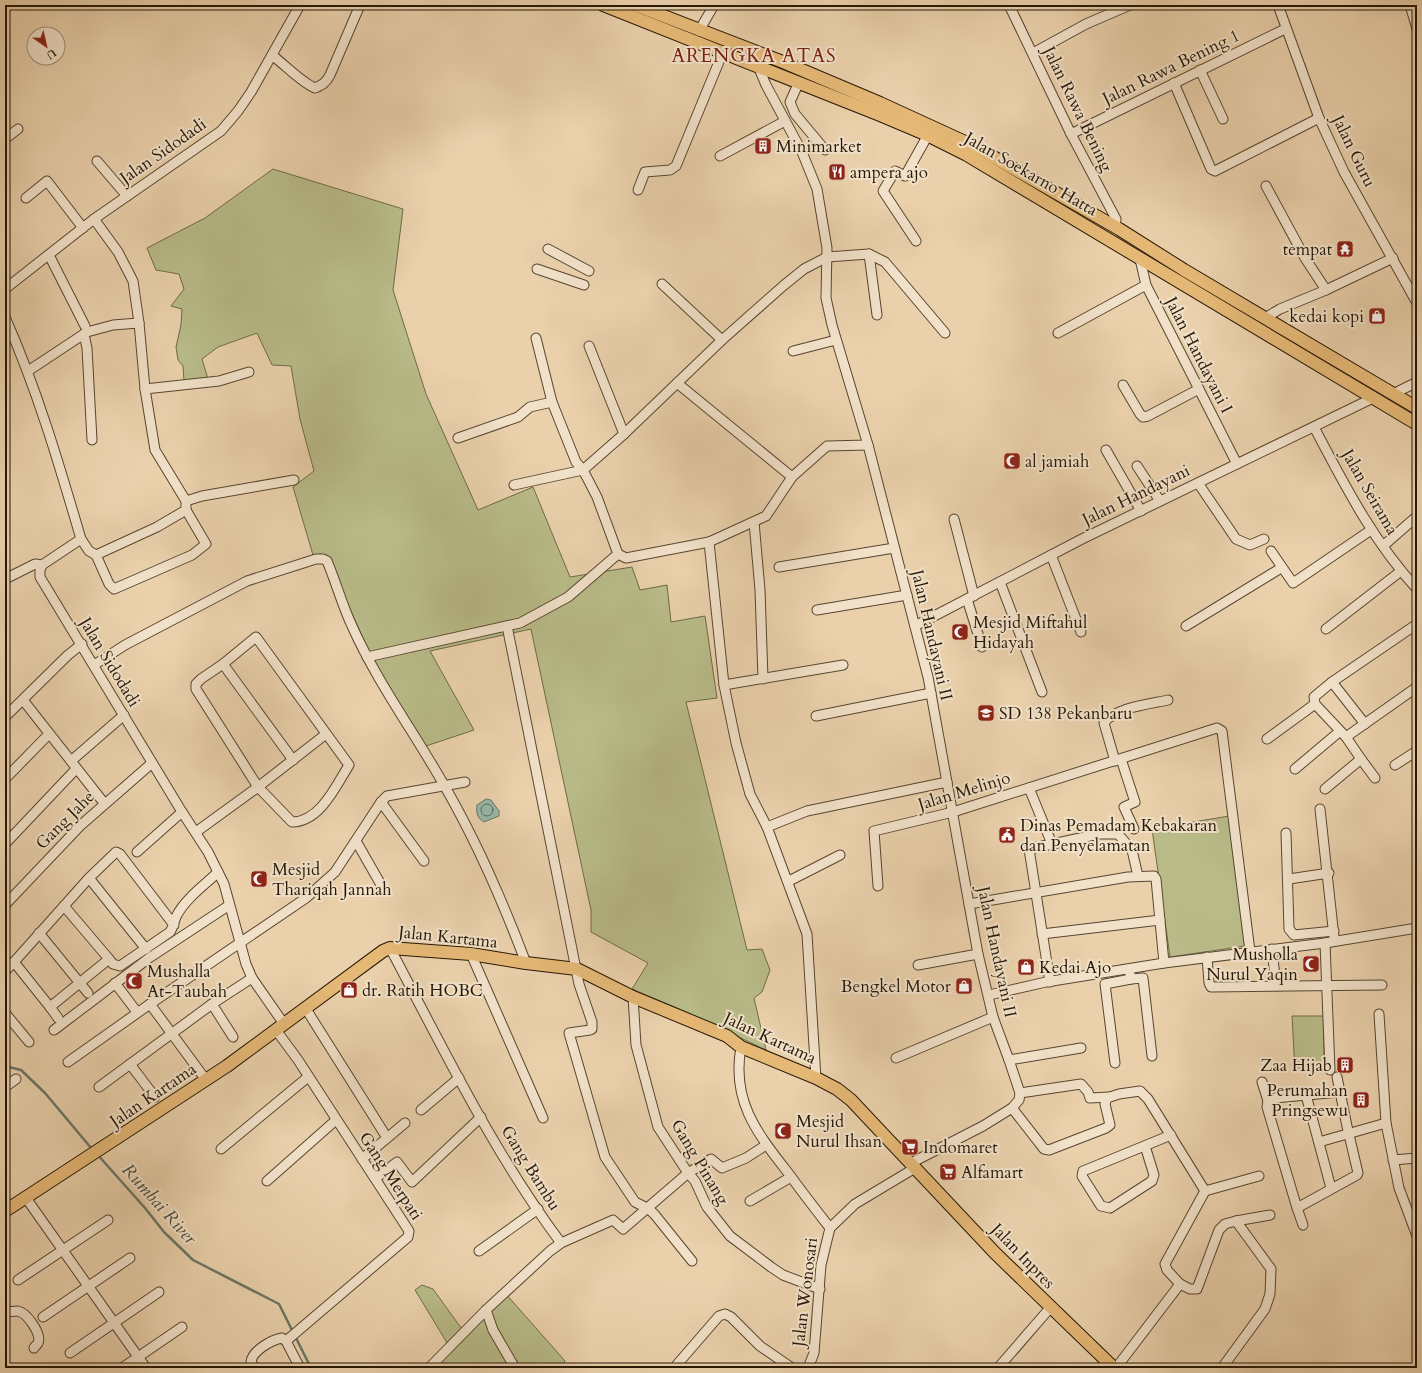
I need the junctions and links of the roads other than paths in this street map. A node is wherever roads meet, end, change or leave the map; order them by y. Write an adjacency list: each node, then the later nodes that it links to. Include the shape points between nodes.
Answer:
1 (300, 5): 15 (street, Jalan Sidodadi)
2 (360, 5): 15 (street, via 330,76 321,85 315,88 309,85)
3 (603, 5): 9 (main road, Jalan Soekarno Hatta)
4 (714, 5): 12 (street)
5 (1009, 5): 14 (street, Jalan Rawa Bening)
6 (1130, 5): 14 (street, via 1086,24)
7 (1278, 5): 10 (street, Jalan Guru)
8 (1410, 5): 11 (street)
9 (637, 10): 12 (main road, Jalan Soekarno Hatta); 13 (main road, Jalan Soekarno Hatta)
10 (1285, 29): 17 (street, Jalan Rawa Bening 1); 20 (street, Jalan Guru)
11 (1417, 29)
12 (699, 30): 36 (main road, Jalan Soekarno Hatta, via 860,94 976,147)
13 (723, 52): 16 (main road, Jalan Soekarno Hatta); 31 (street, via 676,166 670,170 645,172)
14 (1033, 53): 24 (street, Jalan Rawa Bening)
15 (273, 56): 32 (street, Jalan Sidodadi, via 238,111 221,131)
16 (758, 66): 18 (main road, Jalan Soekarno Hatta); 22 (street, Jalan Handayani II)
17 (1200, 70): 19 (street, Jalan Rawa Bening 1); 21 (street)
18 (799, 82): 25 (main road, Jalan Soekarno Hatta); 27 (street, via 790,102 795,114)
19 (1174, 83): 20 (street, via 1215,171); 24 (street, Jalan Rawa Bening 1)
20 (1319, 118): 42 (street, Jalan Guru, via 1344,172)
21 (1223, 120)
22 (785, 121): 28 (street); 41 (street, Jalan Handayani II, via 802,152 816,189)
23 (18, 129): 26 (street)
24 (1070, 134): 36 (street, Jalan Rawa Bening, via 1116,219)
25 (928, 135): 37 (street, via 905,176 895,171 883,191); 43 (main road, Jalan Soekarno Hatta, via 967,155)
26 (5, 139)
27 (825, 150)
28 (720, 156)
29 (97, 161): 32 (street)
30 (1266, 186): 50 (street, via 1305,258)
31 (638, 190)
32 (127, 196): 34 (street, Jalan Sidodadi)
33 (26, 198): 35 (street, via 47,181)
34 (94, 219): 35 (street, Jalan Sidodadi); 55 (street, via 118,252 133,281)
35 (83, 228): 40 (street, Jalan Sidodadi)
36 (1115, 228): 54 (main road, Jalan Soekarno Hatta)
37 (916, 240)
38 (548, 249): 45 (street)
39 (869, 254): 41 (street); 52 (street); 57 (street, via 884,262)
40 (49, 255): 49 (street, Jalan Sidodadi); 56 (street)
41 (827, 257): 60 (street, via 804,269); 61 (street, Jalan Handayani II, via 826,298)
42 (1393, 258): 50 (street); 51 (street, Jalan Guru)
43 (1140, 259): 48 (street, Jalan Handayani I); 72 (main road, Jalan Soekarno Hatta)
44 (537, 269): 47 (street)
45 (589, 271)
46 (662, 284): 60 (street)
47 (584, 285)
48 (1146, 285): 58 (street); 70 (street, Jalan Handayani I)
49 (5, 288)
50 (1326, 290): 54 (street, via 1280,309)
51 (1417, 303)
52 (876, 315)
53 (5, 317): 64 (street)
54 (1266, 318): 71 (main road, Jalan Soekarno Hatta)
55 (139, 323): 56 (street); 69 (street)
56 (84, 330): 64 (street); 79 (street)
57 (945, 333)
58 (1058, 333)
59 (536, 338): 73 (street)
60 (722, 340): 67 (street)
61 (836, 340): 63 (street); 80 (street, Jalan Handayani II)
62 (590, 346): 77 (street)
63 (793, 351)
64 (28, 371): 96 (street)
65 (249, 372): 69 (street, via 219,381)
66 (1417, 382): 71 (street)
67 (676, 383): 77 (street); 85 (street)
68 (1124, 385): 70 (street, via 1143,416 1148,416)
69 (145, 389): 90 (street, via 155,450)
70 (1199, 389): 82 (street, Jalan Handayani I)
71 (1393, 394): 74 (main road, Jalan Soekarno Hatta)
72 (1373, 398): 75 (main road, Jalan Soekarno Hatta); 76 (street, Jalan Handayani)
73 (552, 402): 78 (street, via 530,407 518,417); 84 (street, via 576,462)
74 (1417, 408)
75 (1417, 424)
76 (1314, 427): 82 (street, Jalan Handayani); 95 (street, Jalan Seirama)
77 (624, 434): 84 (street)
78 (458, 438)
79 (92, 440)
80 (868, 445): 85 (street, via 827,446); 100 (street, Jalan Handayani II)
81 (1106, 450): 91 (street)
82 (1237, 464): 87 (street, Jalan Handayani)
83 (1138, 466): 89 (street)
84 (582, 470): 88 (street); 102 (street, via 597,497)
85 (792, 477): 94 (street, via 766,516)
86 (294, 480): 90 (street, via 210,494)
87 (1198, 483): 89 (street, Jalan Handayani); 97 (street, via 1236,539 1250,545)
88 (514, 485)
89 (1160, 501): 91 (street, Jalan Handayani)
90 (186, 505): 103 (street, via 157,527); 103 (street, via 206,544 192,555 114,590)
91 (1141, 511): 104 (street, Jalan Handayani)
92 (1415, 518): 99 (street)
93 (954, 519): 113 (street)
94 (754, 522): 98 (street); 127 (street, via 760,590)
95 (1371, 530): 99 (street, Jalan Seirama); 107 (street, via 1295,582 1291,583)
96 (81, 539): 103 (street, via 89,551); 105 (street)
97 (1264, 539)
98 (709, 542): 102 (street, via 626,558); 129 (street)
99 (1383, 546): 108 (street, Jalan Seirama)
100 (894, 548): 106 (street); 112 (street, Jalan Handayani II)
101 (1271, 551): 107 (street)
102 (618, 554): 116 (street, via 568,597 534,617)
103 (96, 555)
104 (1051, 555): 110 (street, Jalan Handayani); 120 (street)
105 (42, 565): 109 (street, via 35,564); 121 (street, Jalan Sidodadi, via 40,577)
106 (779, 567)
107 (1281, 568): 118 (street)
108 (1401, 571): 111 (street, Jalan Seirama); 119 (street)
109 (5, 579)
110 (1000, 582): 113 (street, Jalan Handayani); 131 (street)
111 (1417, 589)
112 (907, 595): 114 (street); 117 (street, Jalan Handayani II)
113 (970, 598): 117 (street, Jalan Handayani); 122 (street)
114 (817, 610)
115 (1417, 624): 128 (street)
116 (507, 626): 123 (street); 209 (street)
117 (915, 626): 132 (street, Jalan Handayani II)
118 (1186, 626)
119 (1326, 629)
120 (1081, 632)
121 (82, 644): 125 (street, Jalan Sidodadi); 133 (street)
122 (982, 647)
123 (367, 657): 125 (street, via 338,595 327,561 316,559 247,581 126,645); 156 (street)
124 (223, 664): 141 (street, via 256,637); 146 (street); 157 (street, via 201,678 196,684 196,689)
125 (94, 665): 136 (street, Jalan Sidodadi)
126 (843, 665): 127 (street)
127 (763, 679): 129 (street)
128 (1332, 682): 135 (street, via 1314,697); 139 (street)
129 (724, 685): 165 (street, via 750,794)
130 (1417, 687): 139 (street)
131 (1042, 692)
132 (931, 693): 137 (street); 155 (street, Jalan Handayani II)
133 (23, 700): 138 (street); 140 (street)
134 (1168, 700): 147 (street, via 1118,712 1106,720 1104,723)
135 (1315, 704): 142 (street); 143 (street)
136 (124, 715): 148 (street, Jalan Sidodadi); 149 (street)
137 (816, 716)
138 (5, 718)
139 (1365, 724): 142 (street)
140 (49, 734): 149 (street); 152 (street)
141 (326, 734): 146 (street); 157 (street, via 349,765 318,811 301,822 292,822)
142 (1342, 734): 145 (street); 151 (street)
143 (1267, 739)
144 (1416, 752): 150 (street)
145 (1361, 759): 153 (street); 159 (street)
146 (293, 760): 157 (street)
147 (1118, 760): 158 (street, Jalan Melinjo); 166 (street, via 1136,802 1124,807); 200 (street, Jalan Melinjo, via 1217,728 1222,731)
148 (152, 763): 161 (street, Gang Jahe); 163 (street, Jalan Sidodadi)
149 (74, 765): 161 (street); 170 (street)
150 (1395, 765)
151 (1294, 769)
152 (5, 778)
153 (1375, 778)
154 (465, 782): 156 (street)
155 (946, 782): 164 (street, Jalan Handayani II); 165 (street, via 813,809)
156 (445, 786): 160 (street, via 390,795); 206 (street, via 500,895)
157 (258, 788): 167 (street)
158 (1029, 788): 164 (street, Jalan Melinjo); 171 (street)
159 (1325, 789)
160 (381, 802): 169 (street); 174 (street)
161 (104, 804): 185 (street, Gang Jahe)
162 (1320, 809): 176 (street)
163 (182, 812): 167 (street, Jalan Sidodadi); 172 (street)
164 (954, 812): 182 (street, Jalan Melinjo, via 874,831); 184 (street, Jalan Handayani II)
165 (767, 827): 180 (street)
166 (1134, 829)
167 (196, 832): 175 (street, Jalan Sidodadi)
168 (1286, 833): 179 (street)
169 (356, 841): 181 (street); 195 (street, via 335,872 306,898)
170 (5, 844)
171 (1052, 844): 177 (street, via 1099,834 1118,834 1132,850); 183 (street, via 1029,849)
172 (137, 852)
173 (840, 855): 180 (street)
174 (424, 860)
175 (218, 872): 187 (street, Jalan Sidodadi, via 224,884); 189 (street, via 181,909)
176 (1329, 873): 179 (street); 191 (street)
177 (1138, 876): 183 (street); 188 (street, via 1154,876 1156,879)
178 (90, 878): 186 (street); 189 (street, via 111,854 120,854); 198 (street)
179 (1289, 879): 191 (street, via 1290,929 1294,935)
180 (789, 881): 249 (street, via 807,934)
181 (380, 883)
182 (878, 886)
183 (1036, 892): 184 (street); 193 (street)
184 (969, 904): 202 (street, Jalan Handayani II)
185 (5, 905)
186 (64, 906): 192 (street); 204 (street)
187 (228, 906): 195 (street, Jalan Sidodadi); 216 (street)
188 (1160, 920): 193 (street); 207 (street)
189 (174, 925): 198 (street, via 170,932)
190 (1417, 928): 194 (street)
191 (1334, 931): 194 (street)
192 (39, 933): 205 (street); 214 (street)
193 (1042, 934): 215 (street)
194 (1335, 941): 196 (street)
195 (239, 942): 212 (street, Jalan Sidodadi); 223 (street)
196 (1325, 943): 199 (street); 219 (street)
197 (390, 948): 201 (main road, Jalan Kartama); 226 (main road, Jalan Kartama); 248 (street, Gang Bambu)
198 (146, 949): 204 (street, via 120,966 112,964)
199 (1272, 949): 200 (street); 218 (street)
200 (1250, 951): 203 (street)
201 (471, 954): 206 (main road, Jalan Kartama); 264 (street)
202 (978, 954): 208 (street); 221 (street, Jalan Handayani II)
203 (1207, 957): 207 (street); 218 (street, via 1211,987)
204 (108, 959): 214 (street)
205 (14, 962): 211 (street); 225 (street)
206 (526, 963): 209 (main road, Jalan Kartama)
207 (1164, 964): 210 (street)
208 (918, 965)
209 (577, 969): 222 (main road, Jalan Kartama); 290 (street, via 592,1029 569,1033 605,1157 635,1202)
210 (1129, 969): 213 (street); 215 (street)
211 (5, 971)
212 (252, 978): 224 (street); 232 (street, Jalan Sidodadi)
213 (1131, 979): 239 (street, via 1143,978); 243 (street, via 1105,984)
214 (79, 982): 220 (street); 225 (street)
215 (1050, 982): 221 (street)
216 (115, 983): 228 (street); 233 (street)
217 (1382, 985): 219 (street)
218 (1276, 986): 219 (street)
219 (1327, 986): 245 (street)
220 (88, 993)
221 (988, 994): 230 (street, Jalan Handayani II)
222 (633, 997): 237 (main road, Jalan Kartama, via 727,1036); 279 (street, Gang Pinang, via 636,1045 658,1127)
223 (150, 1004): 228 (street); 234 (street)
224 (212, 1004): 234 (street); 235 (street)
225 (50, 1007): 231 (street)
226 (306, 1009): 232 (main road, Jalan Kartama); 269 (street)
227 (5, 1012): 236 (street)
228 (137, 1012): 242 (street)
229 (1379, 1014): 267 (street)
230 (993, 1017): 240 (street); 241 (street, Jalan Handayani II)
231 (58, 1018)
232 (280, 1027): 246 (street, Gang Merpati); 251 (main road, Jalan Kartama)
233 (54, 1030)
234 (172, 1034): 244 (street); 251 (street)
235 (233, 1037)
236 (29, 1042)
237 (741, 1047): 249 (main road, Jalan Kartama); 272 (street, via 738,1066 740,1086 749,1118)
238 (1081, 1048): 241 (street)
239 (1152, 1056)
240 (896, 1058)
241 (1009, 1060): 256 (street, Jalan Handayani II)
242 (68, 1062)
243 (1115, 1063)
244 (130, 1064): 254 (street); 258 (street)
245 (1330, 1070)
246 (308, 1077): 265 (street, Gang Merpati); 274 (street)
247 (1337, 1077): 255 (street)
248 (459, 1078): 262 (street); 263 (street, Gang Bambu)
249 (816, 1078): 278 (main road, Jalan Kartama, via 851,1100)
250 (16, 1079): 253 (street)
251 (206, 1080): 286 (main road, Jalan Kartama)
252 (1262, 1082): 260 (street)
253 (5, 1087)
254 (99, 1087)
255 (1340, 1092): 257 (street); 268 (street)
256 (1020, 1094): 259 (street, via 1081,1084 1090,1098); 261 (street)
257 (1306, 1095): 260 (street, via 1274,1098); 271 (street)
258 (155, 1097)
259 (1108, 1098): 261 (street, via 1105,1104 1111,1121 1109,1126 1049,1150 1044,1149); 270 (street, via 1140,1091)
260 (1268, 1101): 288 (street, via 1267,1107)
261 (1012, 1108): 278 (street)
262 (421, 1110)
263 (481, 1116): 282 (street, via 412,1182 397,1162); 289 (street, Gang Bambu, via 512,1171)
264 (543, 1118)
265 (336, 1120): 276 (street, Gang Merpati); 283 (street)
266 (405, 1123): 276 (street)
267 (1386, 1123): 268 (street); 277 (street)
268 (1348, 1133): 271 (street); 284 (street, via 1358,1173)
269 (384, 1134)
270 (1171, 1135): 273 (street); 285 (street)
271 (1319, 1142): 284 (street)
272 (766, 1145): 279 (street, via 746,1158 722,1168 711,1159); 281 (street)
273 (1145, 1146): 273 (street, via 1154,1175 1152,1181 1110,1208 1101,1206 1082,1176 1083,1172)
274 (221, 1149)
275 (1417, 1158): 277 (street)
276 (362, 1159): 282 (street, Gang Merpati)
277 (1393, 1160): 294 (street, via 1399,1188)
278 (913, 1166): 297 (street, Jalan Wonosari, via 855,1204); 309 (main road, Jalan Inpres)
279 (688, 1173): 290 (street); 307 (street, Gang Pinang, via 698,1185 707,1207 730,1236 783,1275)
280 (1259, 1176): 285 (street)
281 (791, 1177): 287 (street); 297 (street)
282 (376, 1178): 315 (street, Gang Merpati, via 408,1227 408,1237)
283 (267, 1180)
284 (1331, 1188): 288 (street)
285 (1205, 1190): 305 (street, via 1165,1264)
286 (26, 1198): 291 (main road, Jalan Kartama); 300 (street)
287 (750, 1201)
288 (1297, 1208): 296 (street)
289 (538, 1209): 299 (street, Gang Bambu); 301 (street)
290 (649, 1209): 299 (street, via 623,1229 613,1220); 303 (street)
291 (5, 1211)
292 (1270, 1215): 295 (street)
293 (108, 1220): 300 (street)
294 (1414, 1220): 298 (street)
295 (1236, 1221): 305 (street, via 1225,1224 1219,1230 1197,1289); 319 (street, via 1271,1269 1270,1294 1265,1309)
296 (1303, 1225)
297 (830, 1228): 307 (street, Jalan Wonosari, via 821,1265)
298 (1417, 1236)
299 (561, 1243): 310 (street)
300 (63, 1250): 304 (street); 306 (street)
301 (479, 1251)
302 (130, 1258): 306 (street)
303 (692, 1260)
304 (18, 1280)
305 (1180, 1284): 330 (street)
306 (88, 1286): 312 (street); 313 (street)
307 (820, 1289): 328 (street, Jalan Wonosari, via 814,1353)
308 (159, 1292): 313 (street)
309 (1050, 1308): 329 (street); 330 (main road, Jalan Inpres)
310 (486, 1310): 324 (street); 325 (street, via 493,1330)
311 (5, 1312): 316 (street, via 18,1311 32,1321 39,1339)
312 (43, 1317)
313 (114, 1322): 317 (street); 318 (street)
314 (182, 1327): 318 (street)
315 (291, 1337): 322 (street, via 271,1341 256,1353 251,1362); 323 (street)
316 (34, 1348)
317 (70, 1353)
318 (138, 1357): 320 (street); 321 (street)
319 (1224, 1367)
320 (122, 1368)
321 (146, 1368)
322 (256, 1368)
323 (300, 1368)
324 (429, 1368)
325 (515, 1368)
326 (674, 1368): 327 (street, via 719,1316 725,1314 760,1346)
327 (792, 1368)
328 (808, 1368)
329 (998, 1368)
330 (1115, 1368)

